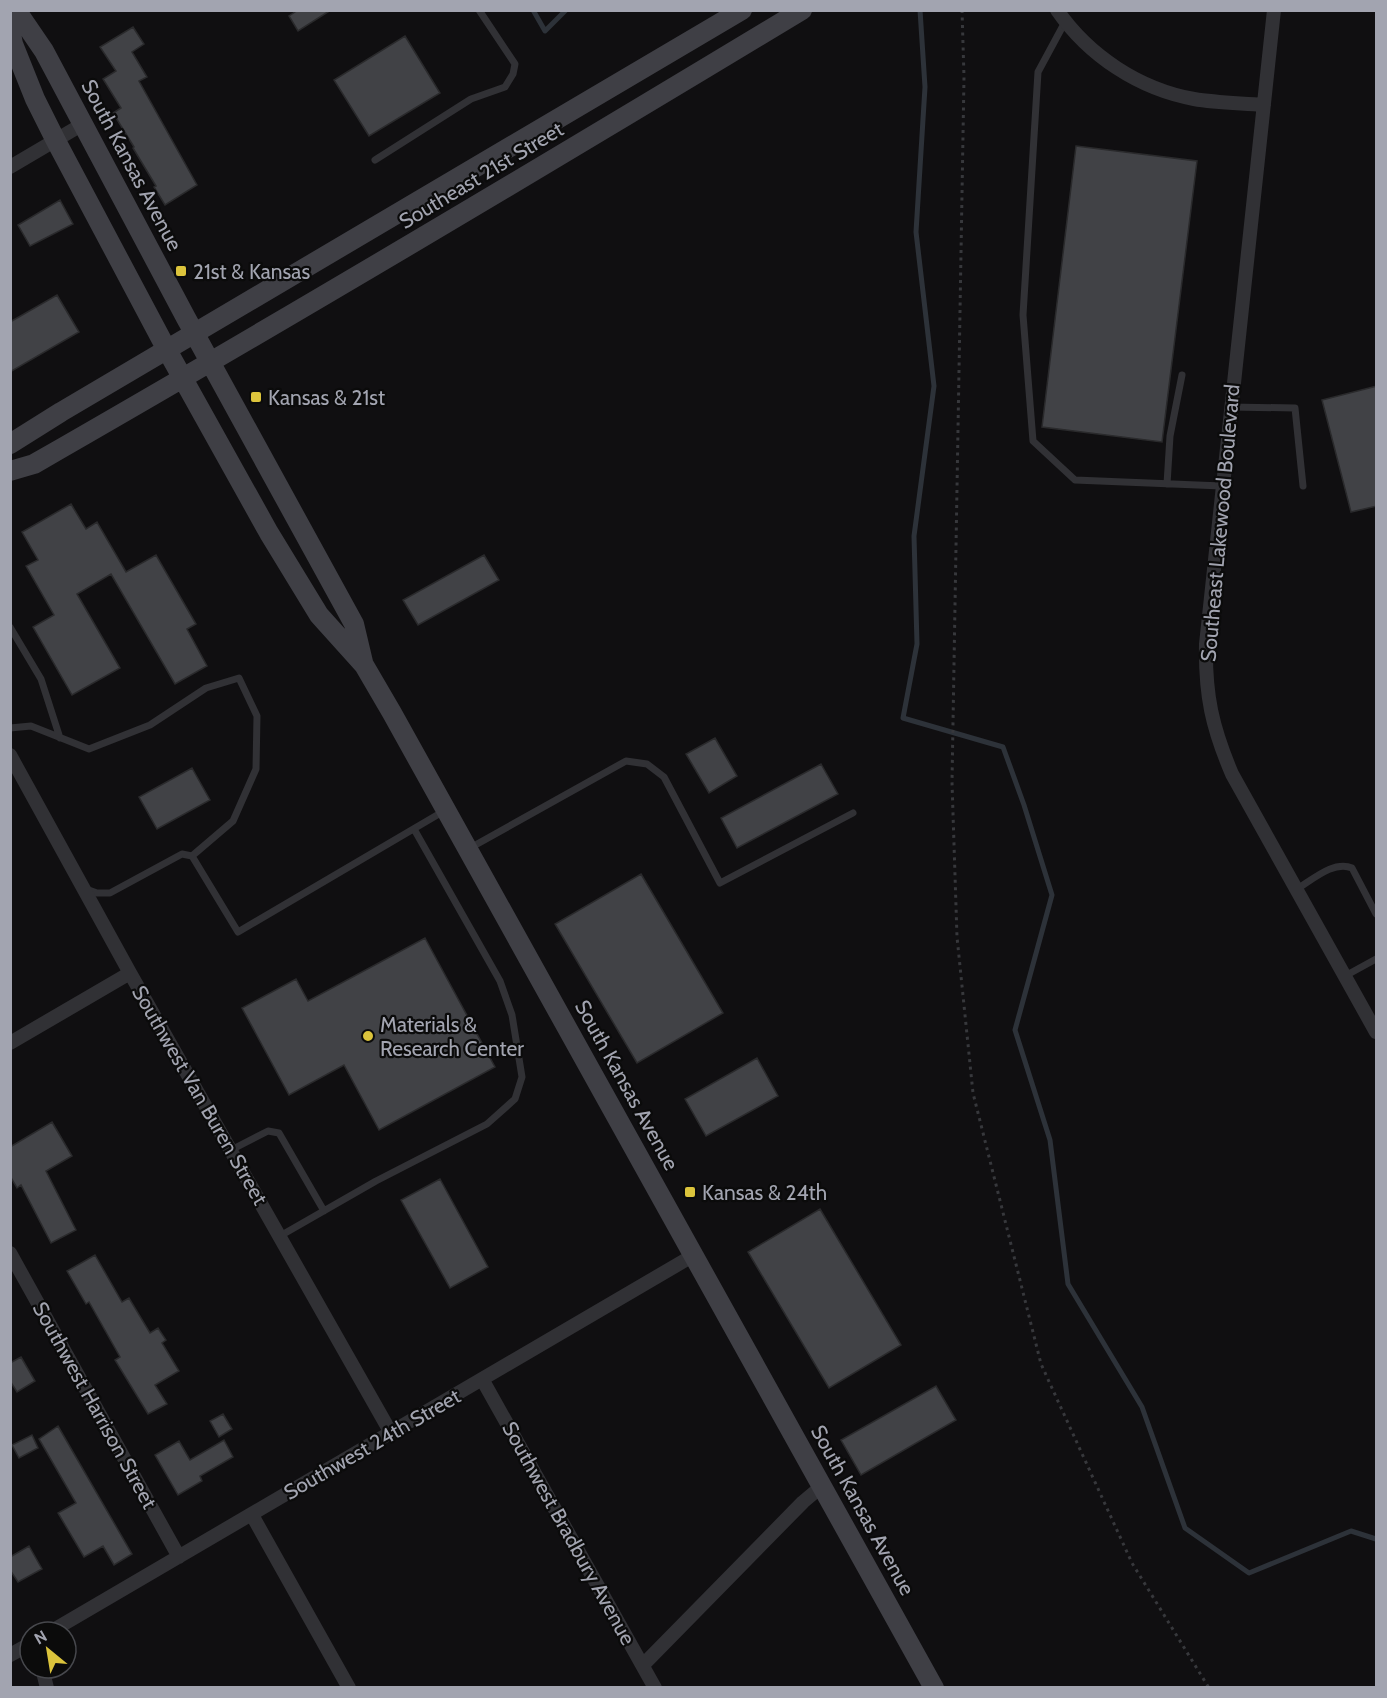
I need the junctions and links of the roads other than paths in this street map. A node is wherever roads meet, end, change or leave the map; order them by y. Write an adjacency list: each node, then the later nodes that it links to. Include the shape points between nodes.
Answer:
1 (15, 10): 10 (main road, South Kansas Avenue, via 44,51)
2 (480, 10): 12 (lane, via 515,64 505,87 471,99)
3 (742, 10): 14 (main road, Southeast 21st Street)
4 (802, 10): 16 (main road, Southeast 21st Street)
5 (1057, 10): 7 (street)
6 (1274, 10): 9 (street, Southeast Lakewood Boulevard)
7 (1065, 22): 9 (street, via 1106,60 1144,83 1194,99); 22 (lane, via 1038,72 1023,315 1033,441 1075,480)
8 (10, 29): 11 (main road, South Kansas Avenue, via 26,77)
9 (1264, 105): 19 (street, Southeast Lakewood Boulevard)
10 (83, 124): 11 (street); 14 (main road, South Kansas Avenue)
11 (56, 141): 13 (street); 15 (main road, South Kansas Avenue)
12 (375, 160)
13 (10, 167)
14 (195, 334): 15 (main road, Southeast 21st Street); 16 (main road, South Kansas Avenue)
15 (167, 350): 18 (main road, South Kansas Avenue); 20 (main road, Southeast 21st Street)
16 (210, 362): 18 (main road, Southeast 21st Street); 26 (main road, South Kansas Avenue, via 354,624)
17 (1182, 375): 22 (lane, via 1170,436)
18 (183, 378): 21 (main road, Southeast 21st Street, via 34,464); 26 (main road, South Kansas Avenue, via 269,533 320,615)
19 (1230, 407): 23 (street, Southeast Lakewood Boulevard); 24 (lane, via 1295,408)
20 (10, 444)
21 (10, 471)
22 (1167, 484): 23 (lane)
23 (1222, 486): 36 (street, Southeast Lakewood Boulevard, via 1206,644 1210,713 1232,774)
24 (1303, 486)
25 (10, 627): 28 (lane, via 41,679)
26 (364, 665): 30 (main road, South Kansas Avenue)
27 (10, 728): 28 (lane, via 31,726)
28 (60, 738): 34 (lane, via 89,749 150,725 206,688 239,678 257,716 256,769 232,821)
29 (10, 755): 35 (street, Southwest Van Buren Street)
30 (446, 810): 32 (lane); 33 (main road, South Kansas Avenue)
31 (852, 813): 33 (lane, via 720,883 664,777 647,764 626,760)
32 (414, 830): 34 (lane, via 238,932); 44 (lane, via 500,981 512,1014 522,1077 515,1099 487,1124)
33 (468, 849): 47 (main road, South Kansas Avenue)
34 (192, 856): 35 (lane, via 182,854 110,892)
35 (84, 888): 39 (street, Southwest Van Buren Street)
36 (1297, 889): 37 (lane, via 1330,869 1346,866 1352,868); 40 (street, Southeast Lakewood Boulevard)
37 (1377, 914)
38 (1377, 959): 40 (lane)
39 (130, 973): 42 (street); 43 (street, Southwest Van Buren Street)
40 (1345, 976): 41 (street, Southeast Lakewood Boulevard)
41 (1377, 1032)
42 (10, 1043)
43 (231, 1150): 44 (lane, via 268,1131 279,1133); 45 (street, Southwest Van Buren Street)
44 (324, 1211): 45 (lane)
45 (279, 1236): 49 (street, Southwest Van Buren Street)
46 (10, 1253): 52 (street, Southwest Harrison Street)
47 (694, 1256): 48 (street, Southwest 24th Street); 50 (main road, South Kansas Avenue)
48 (482, 1379): 49 (street, Southwest 24th Street); 54 (street, Southwest Bradbury Avenue)
49 (391, 1433): 51 (street, Southwest 24th Street)
50 (822, 1486): 54 (street); 57 (main road, South Kansas Avenue)
51 (252, 1515): 52 (street, Southwest 24th Street); 55 (street)
52 (179, 1557): 53 (street, Southwest 24th Street)
53 (71, 1620)
54 (643, 1665): 56 (street, Southwest Bradbury Avenue)
55 (349, 1688)
56 (654, 1688)
57 (934, 1688)

